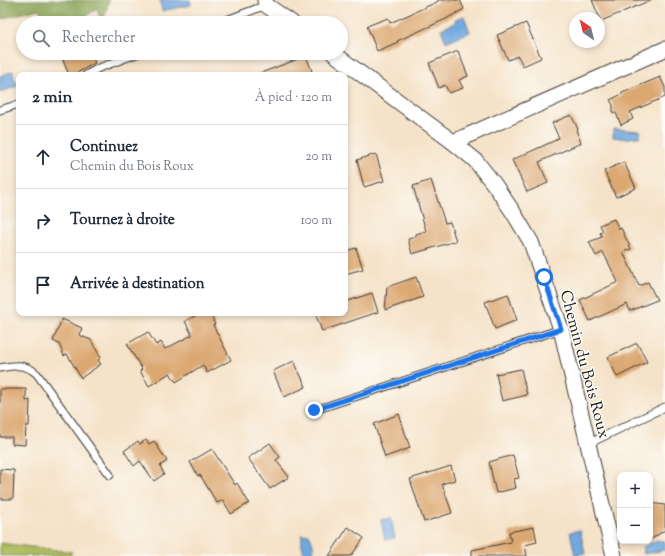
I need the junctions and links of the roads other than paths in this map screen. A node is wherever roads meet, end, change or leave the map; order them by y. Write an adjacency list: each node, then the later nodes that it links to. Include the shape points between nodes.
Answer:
1 (266, 3): 2 (lane); 3 (street)
2 (235, 16)
3 (283, 16)
4 (665, 49): 10 (street)
5 (120, 60): 7 (lane)
6 (343, 60): 10 (street, Chemin du Bois Roux)
7 (92, 72)
8 (16, 105): 9 (lane)
9 (0, 110)
10 (453, 142): 11 (street, Chemin du Bois Roux, via 475,160 494,184 532,242)
11 (561, 329): 14 (lane); 15 (street, Chemin du Bois Roux)
12 (0, 368): 16 (lane, via 24,367 37,374)
13 (665, 407): 15 (lane)
14 (314, 410)
15 (588, 444): 17 (street, Chemin du Bois Roux)
16 (110, 475)
17 (614, 556)

